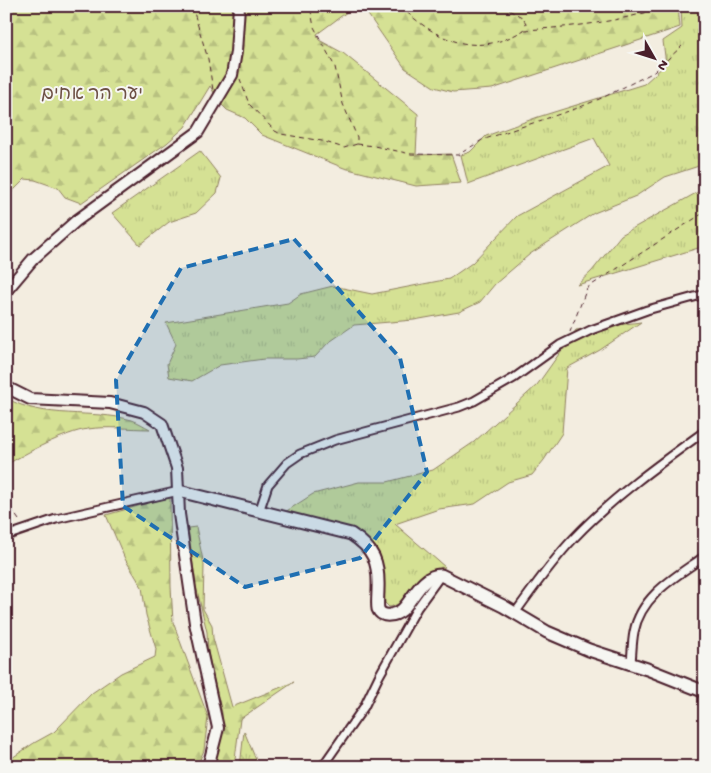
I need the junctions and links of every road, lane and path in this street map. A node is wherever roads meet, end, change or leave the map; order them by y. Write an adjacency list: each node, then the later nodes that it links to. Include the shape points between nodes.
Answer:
1 (192, 6): 10 (path, via 208,59)
2 (239, 6): 9 (main road)
3 (310, 6): 11 (path, via 314,26 335,67 343,104)
4 (400, 6): 7 (path, via 413,19 452,42 470,46 497,42)
5 (501, 6): 7 (path, via 522,17 526,23)
6 (667, 6): 7 (path, via 638,16 572,27)
7 (524, 30)
8 (682, 46): 11 (path, via 654,72 610,94 482,140 458,154 411,154)
9 (232, 75): 10 (main road); 11 (path, via 238,76 249,104 275,132 344,148)
10 (216, 101): 13 (main road, via 198,132 76,221 33,259)
11 (358, 144)
12 (705, 212): 15 (path, via 587,288)
13 (6, 291)
14 (705, 294): 15 (street, via 647,310)
15 (566, 342): 20 (street, via 474,401 335,440 300,454 287,463 268,485)
16 (6, 387): 18 (main road, via 30,398 110,403 144,412 162,424 177,468)
17 (705, 431): 25 (street, via 661,462 576,537)
18 (179, 491): 20 (main road); 21 (street, via 56,519); 28 (main road, via 195,623 218,728)
19 (6, 501): 21 (path)
20 (259, 512): 24 (main road, via 340,530 358,538 375,557 379,571 378,606 383,614 392,615 401,610 426,581)
21 (26, 530): 22 (street)
22 (6, 536)
23 (704, 558): 26 (street, via 664,585 641,610 634,630)
24 (441, 575): 25 (main road); 29 (street, via 417,608 364,707)
25 (515, 613): 26 (main road, via 547,632)
26 (631, 663): 27 (main road)
27 (705, 692)
28 (208, 767)
29 (322, 767)

